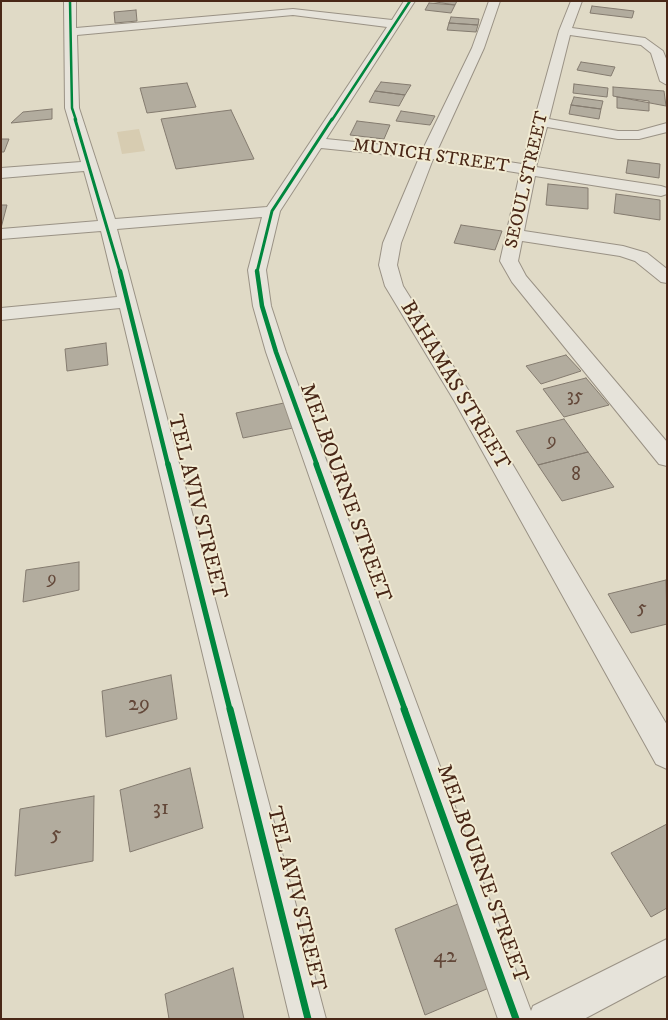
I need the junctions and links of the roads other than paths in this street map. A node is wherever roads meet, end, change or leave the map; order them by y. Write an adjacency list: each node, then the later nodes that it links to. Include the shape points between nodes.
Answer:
1 (70, 1): 9 (street, TEL AVIV STREET)
2 (330, 1): 6 (street)
3 (410, 1): 7 (street, MELBOURNE STREET)
4 (495, 1): 14 (street, BAHAMAS STREET, via 478,48)
5 (577, 1): 8 (street, SEOUL STREET)
6 (316, 15): 7 (street); 9 (street, via 293,12)
7 (393, 24): 13 (street, MELBOURNE STREET)
8 (564, 31): 10 (street, via 645,42 657,51); 11 (street, SEOUL STREET)
9 (71, 32): 15 (street, TEL AVIV STREET, via 72,108)
10 (667, 81)
11 (541, 122): 12 (street, via 618,135 639,135); 16 (street, SEOUL STREET)
12 (667, 127)
13 (318, 143): 14 (street, MUNICH STREET); 19 (street, MELBOURNE STREET)
14 (428, 154): 16 (street, MUNICH STREET); 27 (street, BAHAMAS STREET, via 392,242 388,265 394,286 465,401)
15 (88, 166): 17 (street); 20 (street, TEL AVIV STREET)
16 (528, 170): 18 (street, MUNICH STREET); 22 (street, SEOUL STREET)
17 (1, 173)
18 (661, 191)
19 (272, 211): 20 (street); 30 (street, MELBOURNE STREET, via 257,270 262,306)
20 (108, 225): 21 (street); 24 (street, TEL AVIV STREET)
21 (1, 234)
22 (515, 235): 23 (street, via 623,251 641,257); 26 (street, SEOUL STREET, via 509,261 518,278)
23 (667, 278)
24 (126, 302): 25 (street); 29 (street, TEL AVIV STREET)
25 (1, 314)
26 (667, 458)
27 (667, 754)
28 (667, 956): 31 (street)
29 (308, 1019)
30 (516, 1019)
31 (546, 1019)

